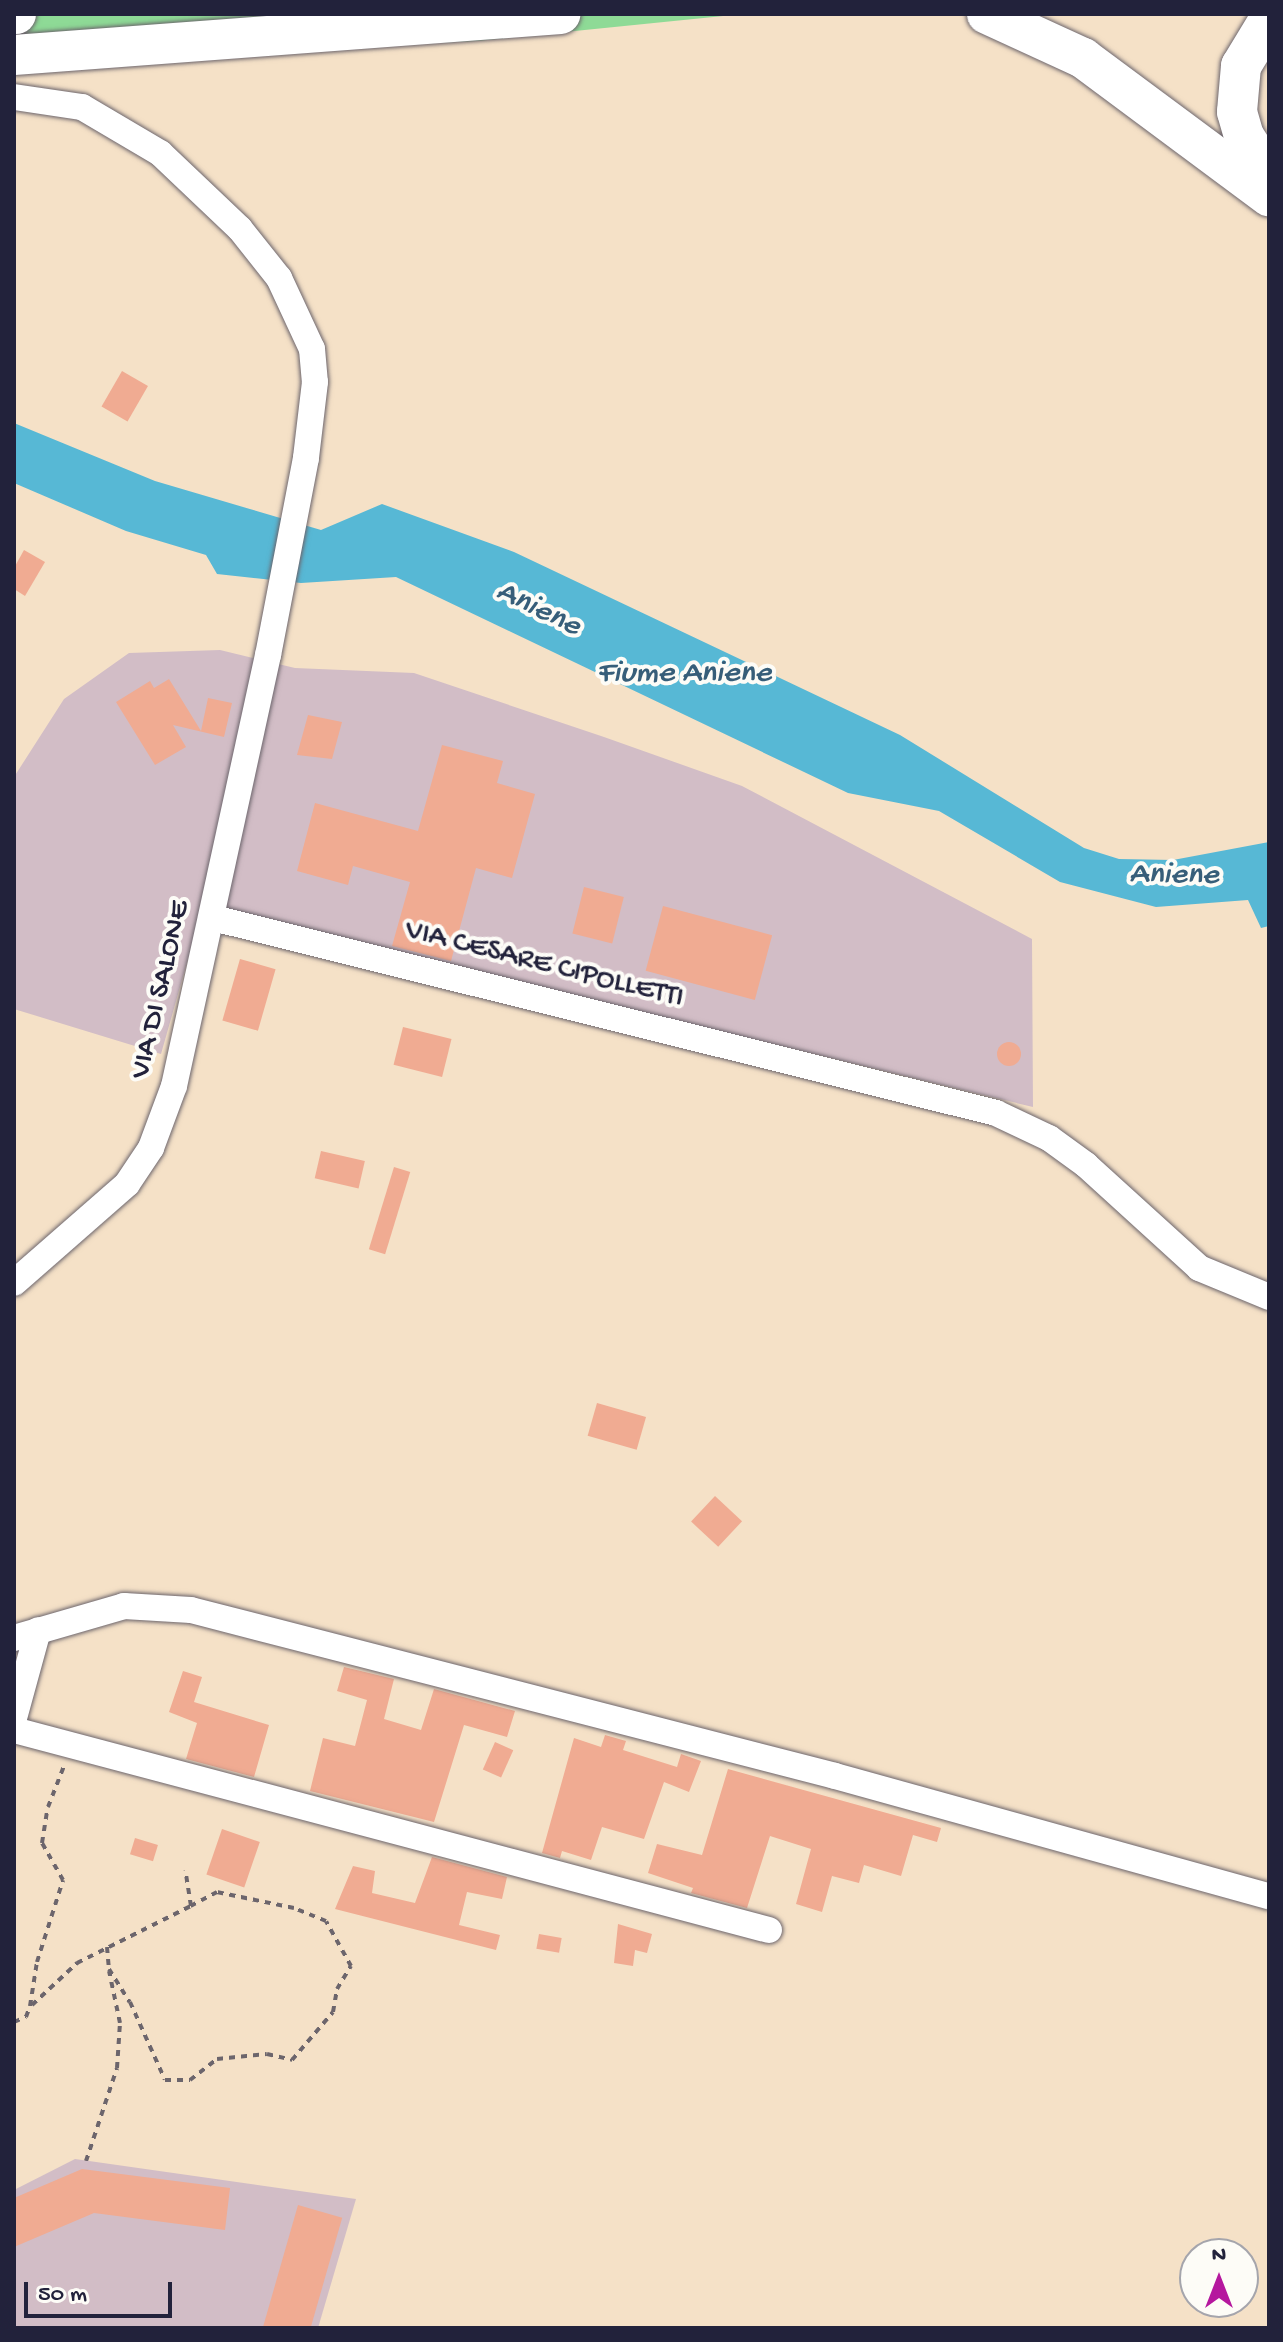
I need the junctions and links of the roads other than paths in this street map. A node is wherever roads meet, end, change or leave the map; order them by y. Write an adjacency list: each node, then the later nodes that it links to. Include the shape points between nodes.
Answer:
1 (560, 14): 4 (highway)
2 (987, 14): 7 (highway, via 1083,58)
3 (1269, 20): 6 (highway, via 1241,66 1237,112 1244,136)
4 (14, 55)
5 (14, 97): 8 (street, VIA DI SALONE, via 82,107 123,126 160,153 250,241 279,278 312,349 315,382 306,458)
6 (1269, 175)
7 (1269, 196)
8 (213, 918): 9 (street, VIA DI SALONE, via 182,1058 151,1148 111,1201); 10 (street, VIA CESARE CIPOLLETTI, via 996,1113 1049,1138 1086,1165 1172,1249 1199,1268)
9 (14, 1283)
10 (1269, 1297)
11 (26, 1634): 12 (street); 14 (street, via 124,1606 208,1613)
12 (14, 1718)
13 (14, 1730): 15 (street)
14 (1269, 1896)
15 (769, 1930)

